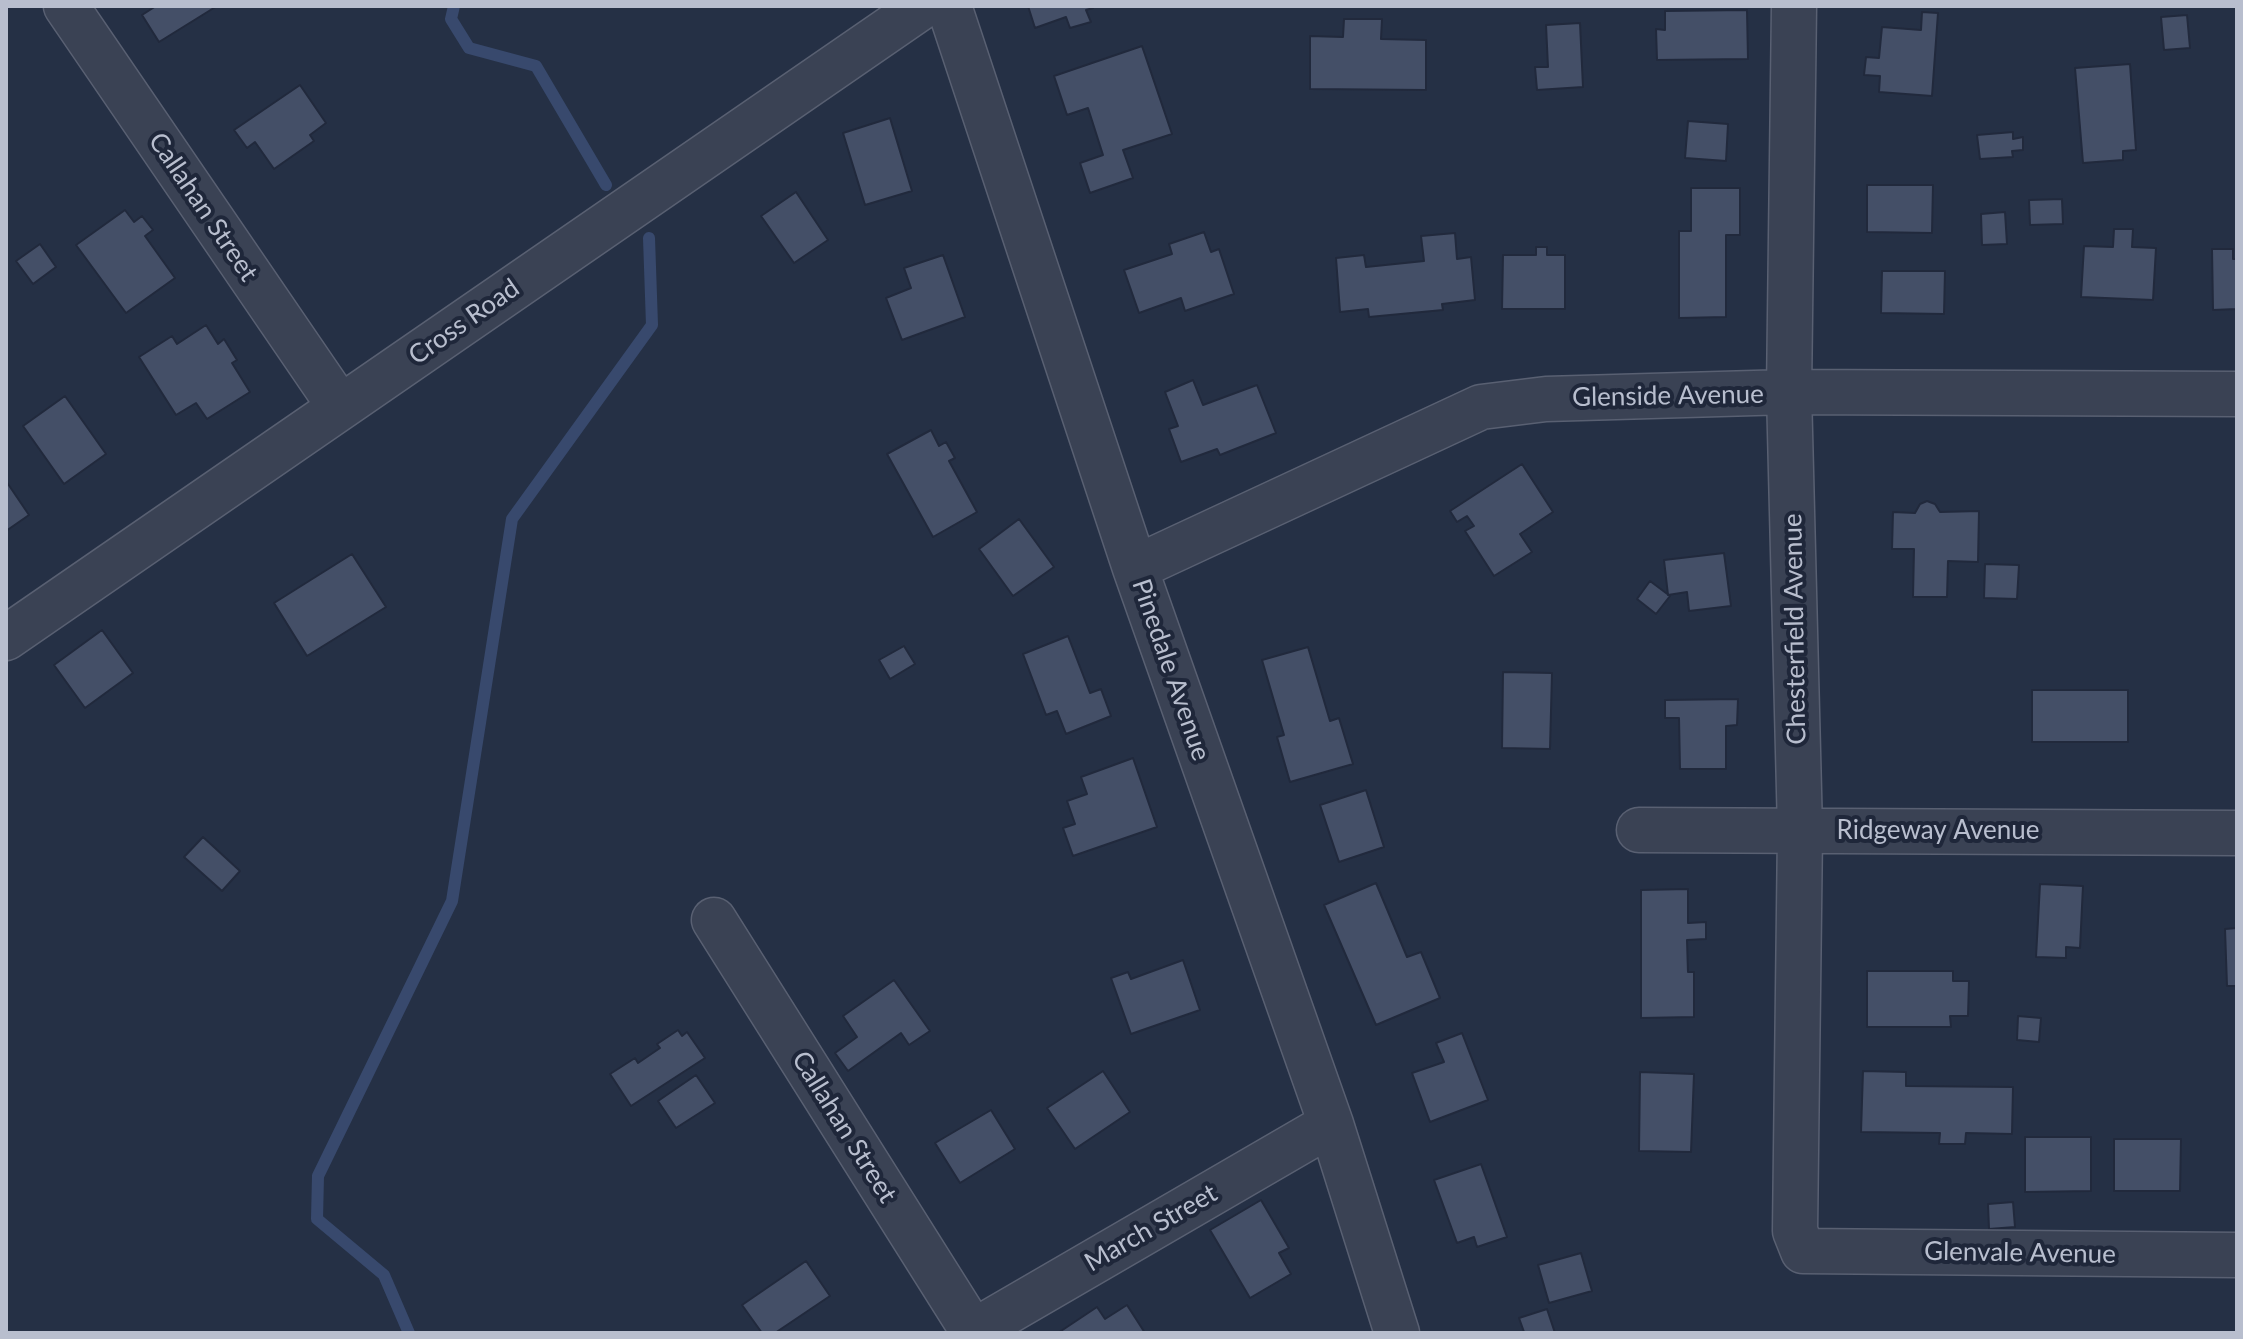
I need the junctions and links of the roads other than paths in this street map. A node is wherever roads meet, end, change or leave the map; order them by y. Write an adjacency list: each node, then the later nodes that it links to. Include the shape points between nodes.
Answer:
1 (66, 6): 7 (street, Callahan Street)
2 (923, 6): 7 (street, Cross Road)
3 (949, 6): 8 (street, Pinedale Avenue)
4 (1794, 6): 5 (street, Chesterfield Avenue)
5 (1789, 392): 6 (street, Glenside Avenue); 8 (street, Glenside Avenue, via 1546,399 1481,407); 11 (street, Chesterfield Avenue)
6 (2237, 394)
7 (340, 407): 9 (street, Cross Road)
8 (1135, 568): 14 (street, Pinedale Avenue)
9 (6, 638)
10 (1639, 830): 11 (street, Ridgeway Avenue)
11 (1800, 831): 12 (street, Ridgeway Avenue); 15 (street, Chesterfield Avenue, via 1795,1231)
12 (2237, 833)
13 (714, 920): 17 (street, Callahan Street)
14 (1331, 1124): 17 (street, March Street); 18 (street, Pinedale Avenue)
15 (1803, 1251): 16 (street, Glenvale Avenue)
16 (2237, 1255)
17 (973, 1333)
18 (1397, 1333)

